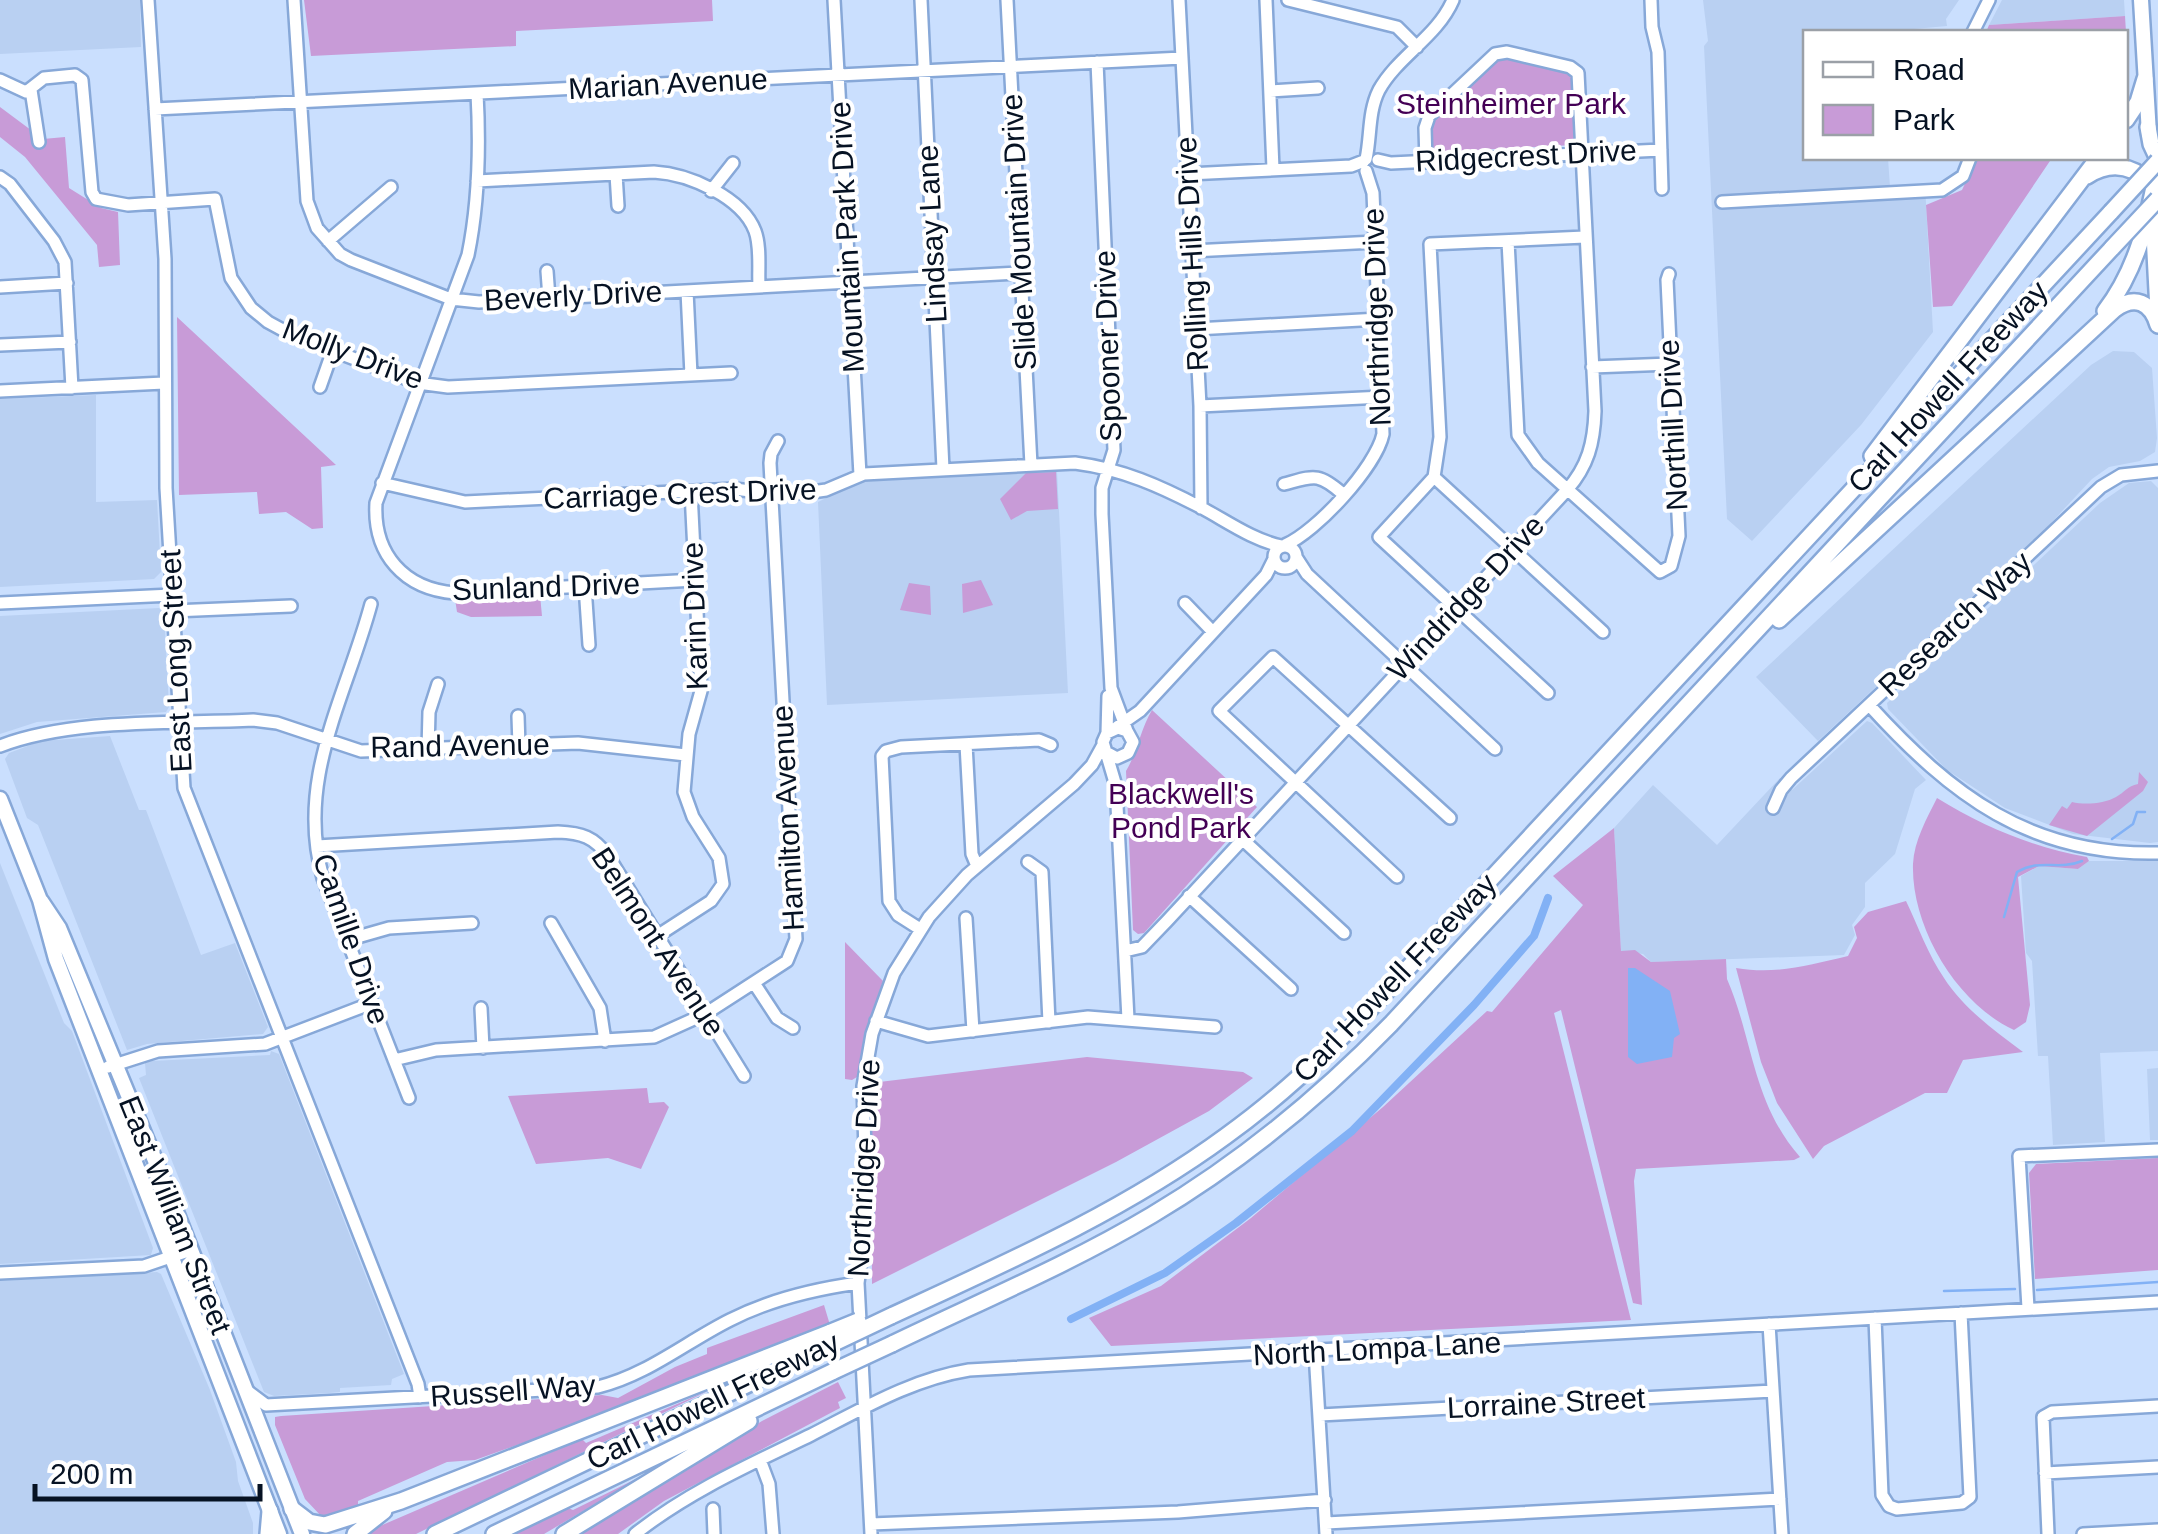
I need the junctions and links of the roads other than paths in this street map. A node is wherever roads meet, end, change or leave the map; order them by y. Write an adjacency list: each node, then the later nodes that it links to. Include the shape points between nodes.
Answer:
1 (148, 0): 27 (street, East Long Street)
2 (294, 0): 26 (street)
3 (834, 0): 19 (street, Mountain Park Drive)
4 (921, 0): 18 (street, Lindsay Lane)
5 (1008, 0): 17 (street, Slide Mountain Drive)
6 (1179, 0): 15 (street, Rolling Hills Drive)
7 (1266, 0): 24 (street)
8 (1288, 0): 14 (street, via 1397,27)
9 (1453, 0): 14 (street, Northridge Drive)
10 (1651, 0): 31 (street)
11 (1988, 0): 13 (street)
12 (2141, 0): 20 (main road)
13 (1974, 30)
14 (1417, 47): 38 (street, Northridge Drive, via 1380,89 1372,110)
15 (1182, 58): 16 (street, Marian Avenue); 41 (street, Rolling Hills Drive)
16 (1097, 62): 17 (street, Marian Avenue); 89 (street, Spooner Drive, via 1114,450)
17 (1011, 66): 18 (street, Marian Avenue); 59 (street, Slide Mountain Drive)
18 (924, 72): 19 (street, Marian Avenue); 61 (street, Lindsay Lane)
19 (838, 75): 25 (street, Marian Avenue); 63 (street, Mountain Park Drive)
20 (2146, 79): 28 (highway); 29 (main road)
21 (0, 80): 23 (street)
22 (1318, 88): 24 (street)
23 (31, 90): 30 (street); 50 (street, Molly Drive, via 47,77 82,80 93,196 128,206)
24 (1270, 90): 39 (street)
25 (477, 94): 26 (street, Marian Avenue); 43 (street)
26 (299, 103): 27 (street, Marian Avenue); 54 (street, via 307,201)
27 (155, 109): 50 (street, East Long Street)
28 (2128, 117)
29 (2148, 127): 36 (highway); 48 (main road)
30 (39, 142)
31 (1661, 150): 32 (street, Ridgecrest Drive); 46 (street)
32 (1582, 154): 35 (street, Ridgecrest Drive); 35 (street, Windridge Drive, via 1578,73 1507,52 1495,54 1429,116); 53 (street, Windridge Drive)
33 (1969, 160): 49 (street, via 1963,176 1942,190)
34 (2097, 160): 44 (highway)
35 (1426, 162): 38 (street, Ridgecrest Drive)
36 (2158, 162): 48 (highway); 112 (highway, Carl Howell Freeway, bridge)
37 (732, 163): 47 (street)
38 (1371, 165): 39 (street, Ridgecrest Drive); 56 (street, Northridge Drive)
39 (1274, 169): 41 (street, Ridgecrest Drive)
40 (616, 174): 43 (street); 47 (street, via 666,173); 51 (street)
41 (1188, 174): 57 (street, Rolling Hills Drive)
42 (0, 177): 62 (street, via 54,241)
43 (477, 181): 68 (street, via 468,255)
44 (2081, 182): 48 (highway, via 2102,168 2122,166 2137,172); 112 (highway, via 1866,464)
45 (391, 186): 54 (street)
46 (1662, 189)
47 (711, 191): 65 (street, via 744,212 756,234)
48 (2155, 194): 52 (highway); 72 (highway, via 2130,271); 116 (highway, Carl Howell Freeway, bridge)
49 (1722, 202)
50 (160, 203): 75 (street, Molly Drive, via 215,199 225,260 251,308 278,328); 80 (street, East Long Street)
51 (618, 206)
52 (2154, 234): 70 (main road)
53 (1586, 237): 55 (street); 77 (street, Windridge Drive)
54 (328, 241): 68 (street, Beverly Drive, via 351,260)
55 (1508, 241): 93 (street, via 1430,244 1440,437); 96 (street, via 1518,435)
56 (1375, 242): 57 (street); 69 (street, Northridge Drive)
57 (1192, 251): 71 (street, Rolling Hills Drive)
58 (547, 271): 67 (street)
59 (1020, 273): 61 (street, Beverly Drive); 88 (street, Slide Mountain Drive)
60 (1669, 274): 76 (street, Northill Drive)
61 (934, 278): 63 (street, Beverly Drive); 90 (street, Lindsay Lane)
62 (67, 283): 64 (street); 73 (street)
63 (849, 283): 65 (street, Beverly Drive); 92 (street, Mountain Park Drive)
64 (0, 287)
65 (759, 287): 66 (street, Beverly Drive)
66 (687, 291): 67 (street, Beverly Drive); 79 (street)
67 (549, 298): 68 (street, Beverly Drive)
68 (451, 299): 81 (street)
69 (1379, 320): 71 (street); 85 (street, Northridge Drive)
70 (2158, 322): 72 (highway, via 2145,303 2132,300)
71 (1196, 329): 86 (street, Rolling Hills Drive)
72 (2090, 329): 116 (highway)
73 (70, 342): 74 (street); 82 (street)
74 (0, 345)
75 (333, 350): 81 (street, Molly Drive); 83 (street)
76 (1670, 364): 77 (street); 96 (street, Northill Drive, via 1679,536 1671,566 1655,570)
77 (1592, 367): 96 (street, Windridge Drive, via 1593,443)
78 (731, 373): 79 (street, Molly Drive)
79 (692, 375): 81 (street, Molly Drive, via 448,388)
80 (164, 383): 82 (street); 105 (street, East Long Street)
81 (418, 383): 94 (street)
82 (72, 388): 84 (street)
83 (320, 388)
84 (0, 391)
85 (1383, 397): 86 (street); 99 (street, Northridge Drive, via 1380,448)
86 (1200, 406): 100 (street, Rolling Hills Drive)
87 (778, 441): 98 (street, Hamilton Avenue, via 771,454)
88 (1030, 465): 89 (street, Carriage Crest Drive); 90 (street, Carriage Crest Drive)
89 (1108, 467): 100 (street, Carriage Crest Drive); 126 (street, Spooner Drive, via 1102,514)
90 (943, 469): 92 (street, Carriage Crest Drive)
91 (2158, 471): 121 (street, Research Way, via 2105,483)
92 (860, 475): 98 (street, Carriage Crest Drive, via 826,490)
93 (1434, 477): 101 (street); 110 (street, via 1379,537)
94 (382, 483): 97 (street, Carriage Crest Drive, via 465,502); 104 (street, Sunland Drive, via 376,528 387,557 421,586 455,593)
95 (1284, 484): 99 (street, via 1316,476)
96 (1567, 490): 101 (street, Windridge Drive)
97 (691, 492): 98 (street, Carriage Crest Drive); 103 (street, Karin Drive)
98 (772, 494): 154 (street, Hamilton Avenue, via 796,939 787,961)
99 (1343, 494): 102 (street, Northridge Drive)
100 (1201, 508): 102 (street, Carriage Crest Drive)
101 (1512, 548): 110 (street, Windridge Drive); 114 (street)
102 (1284, 557): 113 (street, Northridge Drive); 117 (street, Carriage Crest Drive)
103 (695, 580): 104 (street, Sunland Drive); 133 (street, Karin Drive, via 701,692)
104 (585, 586): 115 (street)
105 (172, 595): 106 (street); 111 (street, East Long Street)
106 (0, 603)
107 (1185, 603): 113 (street)
108 (371, 604): 125 (street, Camille Drive)
109 (290, 606): 111 (street)
110 (1457, 608): 117 (street, Windridge Drive); 119 (street)
111 (173, 610): 123 (street, East Long Street)
112 (1740, 611): 182 (highway, Carl Howell Freeway, bridge, via 1369,1010 1272,1100 1132,1198)
113 (1213, 632): 120 (street, Northridge Drive)
114 (1604, 632)
115 (589, 645)
116 (1733, 656): 184 (highway, Carl Howell Freeway, bridge, via 1390,1024 1278,1128 1143,1220)
117 (1404, 664): 124 (street, Windridge Drive); 132 (street, Carriage Crest Drive)
118 (438, 684): 131 (street)
119 (1548, 692)
120 (1144, 706): 126 (street, Northridge Drive); 126 (street, Northridge Drive)
121 (1869, 706): 137 (street, Research Way, via 1786,783); 141 (street, via 1932,770 1992,813 2067,842)
122 (518, 716): 130 (street)
123 (178, 724): 125 (street, Rand Avenue, via 253,720); 129 (street, Rand Avenue, via 56,730); 165 (street, East Long Street, via 184,788)
124 (1348, 725): 134 (street, Windridge Drive); 134 (street, via 1273,657 1218,712); 138 (street)
125 (326, 739): 131 (street, Rand Avenue, via 361,751); 140 (street, Camille Drive, via 314,794)
126 (1117, 742): 135 (street, Spooner Drive); 135 (street, Spooner Drive); 143 (street, Northridge Drive)
127 (966, 744): 128 (street); 143 (street); 149 (street, via 893,748 880,762 888,901)
128 (1050, 745)
129 (0, 746)
130 (519, 746): 131 (street, Rand Avenue); 133 (street, Rand Avenue, via 597,743)
131 (428, 750)
132 (1495, 750)
133 (686, 755): 151 (street, Karin Drive, via 687,805 719,858 723,884 712,901)
134 (1295, 781): 139 (street, Windridge Drive); 144 (street)
135 (1116, 786): 153 (street, Spooner Drive)
136 (0, 799): 169 (main road, East William Street, via 40,900 59,928)
137 (1774, 808)
138 (1450, 818)
139 (1242, 838): 145 (street, Windridge Drive); 150 (street)
140 (317, 846): 151 (street, Belmont Avenue, via 584,834 608,856); 152 (street, Camille Drive)
141 (2158, 853)
142 (1028, 862): 161 (street, via 1042,872)
143 (977, 866): 149 (street, Northridge Drive)
144 (1397, 877)
145 (1190, 896): 153 (street, Windridge Drive, via 1142,946); 155 (street)
146 (966, 918): 164 (street)
147 (551, 922): 166 (street, via 600,1008)
148 (472, 923): 152 (street, via 388,928)
149 (920, 929): 160 (street, Northridge Drive)
150 (1344, 932)
151 (657, 936): 158 (street, Belmont Avenue)
152 (347, 940): 156 (street, Camille Drive)
153 (1126, 951): 159 (street, Spooner Drive)
154 (754, 983): 158 (street, Hamilton Avenue); 163 (street, via 777,1018)
155 (1291, 988)
156 (372, 1003): 165 (street); 168 (street, Camille Drive)
157 (481, 1008): 167 (street)
158 (705, 1014): 166 (street, Hamilton Avenue, via 654,1037); 170 (street, Belmont Avenue)
159 (1128, 1018): 161 (street); 162 (street)
160 (876, 1021): 164 (street, via 928,1036); 176 (street, Northridge Drive, via 863,1086 867,1198)
161 (1049, 1022): 164 (street)
162 (1215, 1027)
163 (793, 1028)
164 (972, 1031)
165 (282, 1037): 169 (street, via 255,1046 158,1051); 187 (street, East Long Street)
166 (605, 1041): 167 (street, Hamilton Avenue)
167 (483, 1048): 168 (street, Hamilton Avenue)
168 (394, 1060): 171 (street, Camille Drive)
169 (106, 1067): 173 (main road, East William Street); 174 (main road, East William Street)
170 (744, 1076)
171 (409, 1098)
172 (2158, 1150): 178 (street, via 2019,1156)
173 (191, 1250): 174 (street); 185 (main road, East William Street)
174 (172, 1258): 175 (street, via 144,1266); 201 (main road, East William Street)
175 (0, 1273)
176 (858, 1283): 187 (street, Russell Way, via 743,1314 616,1383); 190 (street, Northridge Drive)
177 (2158, 1302): 178 (street, North Lompa Lane)
178 (2028, 1308): 179 (street, North Lompa Lane)
179 (1961, 1313): 180 (street, North Lompa Lane); 180 (street, via 1970,1498 1898,1509 1882,1495)
180 (1874, 1318): 181 (street, North Lompa Lane)
181 (1768, 1324): 183 (street, North Lompa Lane); 186 (street)
182 (832, 1338): 198 (highway); 209 (highway, Carl Howell Freeway)
183 (1315, 1352): 190 (street, North Lompa Lane, via 980,1368 934,1378); 191 (street)
184 (834, 1371): 210 (highway, Carl Howell Freeway); 211 (highway)
185 (244, 1388): 188 (street); 192 (main road, East William Street)
186 (1773, 1391): 191 (street, Lorraine Street); 196 (street)
187 (420, 1397): 188 (street, Russell Way)
188 (266, 1405): 192 (street)
189 (2158, 1406): 195 (street, via 2047,1413)
190 (865, 1407): 193 (street, North Lompa Lane); 202 (street, Northridge Drive)
191 (1320, 1415): 197 (street)
192 (260, 1426): 199 (main road, East William Street)
193 (760, 1460): 212 (street, North Lompa Lane); 214 (street)
194 (2158, 1466): 195 (street)
195 (2045, 1472): 216 (street)
196 (1780, 1499): 203 (street); 215 (street)
197 (1324, 1500): 202 (street); 203 (street)
198 (401, 1502): 199 (highway, via 325,1526); 208 (highway)
199 (292, 1509): 207 (main road, East William Street)
200 (713, 1509): 213 (street)
201 (270, 1510): 205 (highway); 206 (main road, East William Street)
202 (871, 1529)
203 (1326, 1529)
204 (2158, 1530): 217 (street)
205 (268, 1534)
206 (279, 1534)
207 (302, 1534)
208 (355, 1534)
209 (436, 1534)
210 (494, 1534)
211 (564, 1534)
212 (636, 1534)
213 (714, 1534)
214 (773, 1534)
215 (1782, 1534)
216 (2048, 1534)
217 (2083, 1534)

